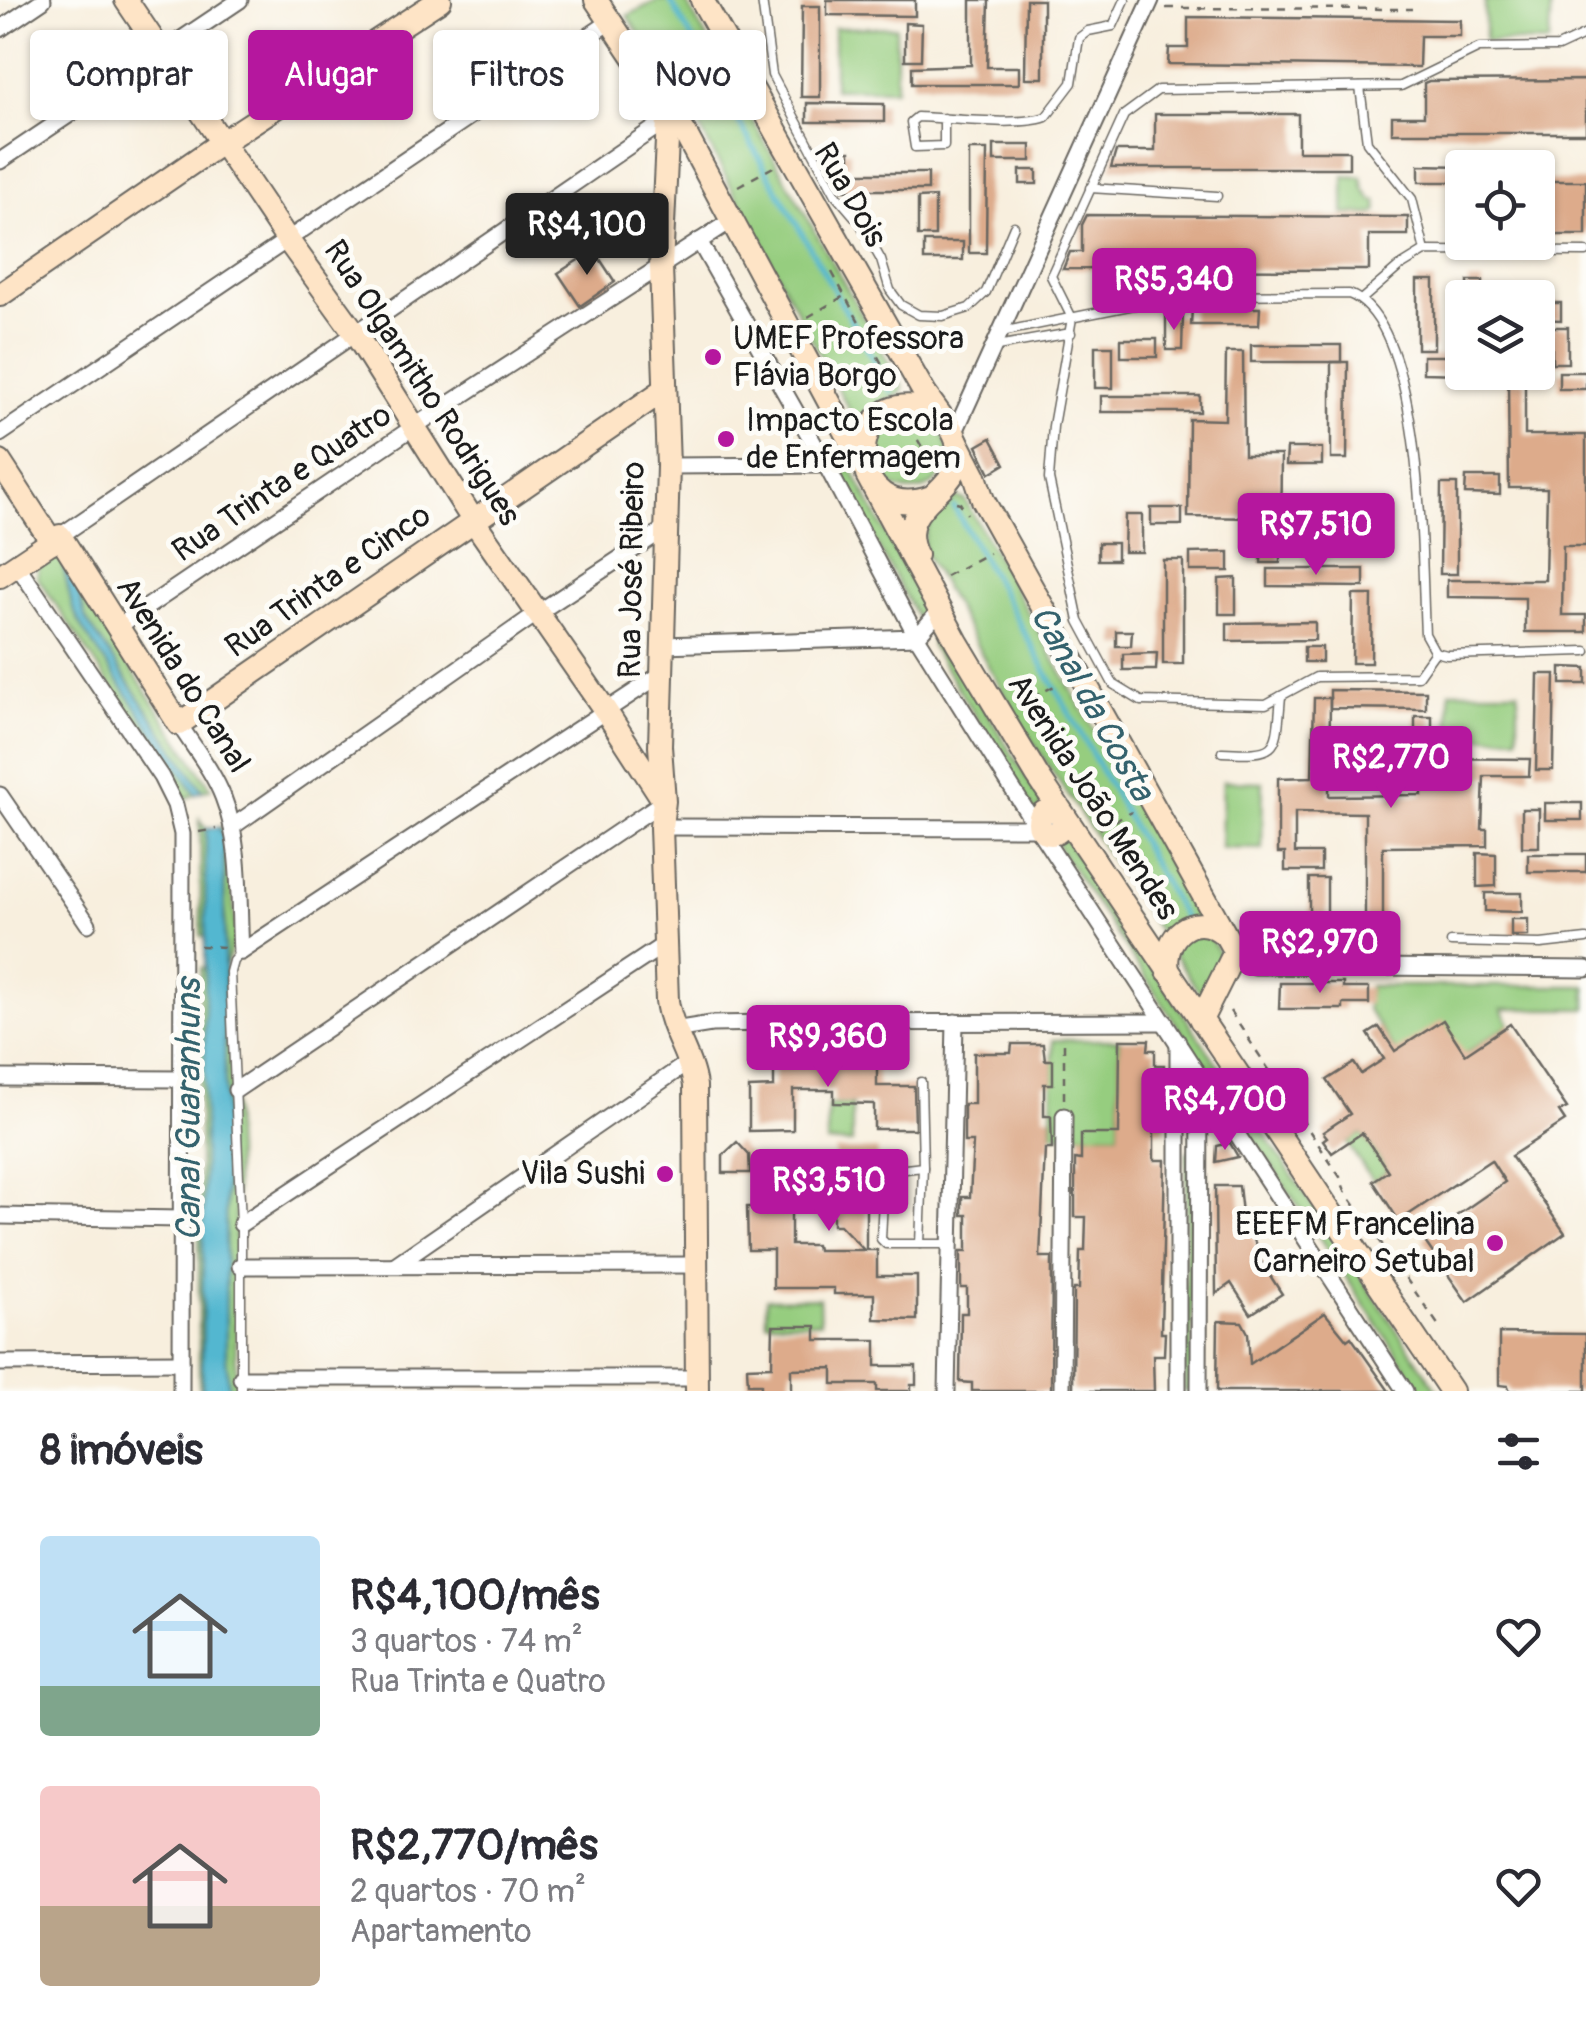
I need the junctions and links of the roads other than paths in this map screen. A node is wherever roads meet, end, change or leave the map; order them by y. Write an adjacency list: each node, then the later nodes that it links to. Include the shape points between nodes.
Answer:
1 (44, 0): 11 (street)
2 (126, 0): 12 (street, Rua Olgamitho Rodrigues)
3 (240, 0): 13 (street)
4 (440, 0): 23 (street)
5 (596, 0): 10 (street, Avenida João Mendes)
6 (702, 0): 42 (street, Rua Dois)
7 (762, 0): 28 (lane, via 772,75 836,195 881,260 900,305 919,315 970,308 986,292)
8 (1125, 0): 17 (lane, via 1113,26 1079,38 1072,83 1046,117)
9 (1151, 0): 39 (street)
10 (611, 21): 14 (street, Avenida João Mendes); 29 (street)
11 (0, 29)
12 (147, 30)
13 (196, 30)
14 (619, 33)
15 (1586, 34): 16 (lane, via 1558,47 1479,48 1401,86)
16 (1360, 86): 25 (lane, via 1158,90 1124,115); 31 (lane, via 1367,142 1412,199)
17 (944, 118): 17 (lane, via 913,120 913,145 944,146)
18 (61, 120): 24 (street)
19 (206, 120): 23 (street, Rua Olgamitho Rodrigues)
20 (667, 120): 37 (street)
21 (671, 120): 33 (street, Rua José Ribeiro)
22 (673, 120): 27 (street, Avenida João Mendes)
23 (221, 143): 29 (street, Rua Olgamitho Rodrigues); 34 (street)
24 (0, 161)
25 (1090, 188): 26 (lane); 36 (lane, via 1051,276)
26 (1217, 196)
27 (732, 220): 30 (street, Rua Trinta e Quatro); 45 (street, Avenida João Mendes)
28 (1014, 226)
29 (287, 239): 37 (street, Rua Olgamitho Rodrigues); 43 (street)
30 (699, 241): 33 (street, Rua Trinta e Quatro); 46 (street, Avenida João Mendes)
31 (1426, 251): 32 (lane); 35 (lane)
32 (1586, 252)
33 (661, 267): 40 (street, Rua José Ribeiro); 41 (street, Rua Trinta e Quatro)
34 (0, 295)
35 (1362, 298): 36 (lane, via 1184,294); 61 (lane, via 1386,331 1407,398 1416,442 1425,634)
36 (1072, 318): 38 (lane); 39 (lane)
37 (355, 333): 41 (street, Rua Olgamitho Rodrigues); 52 (street)
38 (1071, 333): 39 (lane); 63 (lane, via 1050,479 1079,621 1113,684 1141,701 1266,704)
39 (997, 339): 42 (street)
40 (664, 390): 47 (street, Rua José Ribeiro); 50 (street, Rua Trinta e Cinco)
41 (415, 426): 50 (street, Rua Olgamitho Rodrigues); 57 (street, Rua Trinta e Quatro)
42 (952, 432): 45 (street, via 931,411 899,408 866,437); 48 (street, via 956,466); 49 (street, Rua Dois)
43 (0, 434)
44 (0, 462): 52 (street, Avenida do Canal)
45 (862, 464): 46 (street); 48 (street, via 876,488 898,500); 54 (street, Avenida João Mendes)
46 (826, 465): 47 (street); 58 (street, Avenida João Mendes)
47 (668, 466): 51 (street, Rua José Ribeiro)
48 (938, 493): 49 (street, via 956,484); 54 (street, via 918,509 911,532)
49 (983, 500): 75 (street, Rua Dois)
50 (473, 520): 56 (street, Rua Olgamitho Rodrigues); 65 (street, Rua Trinta e Cinco)
51 (666, 528): 56 (street); 59 (street, Rua José Ribeiro)
52 (56, 539): 53 (street); 57 (street, Avenida do Canal)
53 (9, 570): 89 (street, via 175,805 184,848)
54 (926, 586): 55 (street, Avenida João Mendes)
55 (940, 610): 58 (street); 69 (street, Avenida João Mendes)
56 (536, 614): 64 (street, Rua Olgamitho Rodrigues); 70 (street)
57 (116, 628): 65 (street, Avenida do Canal)
58 (917, 637): 59 (street); 69 (street, Avenida João Mendes)
59 (663, 645): 62 (street, Rua José Ribeiro)
60 (1586, 651): 61 (lane)
61 (1435, 652): 63 (lane, via 1418,676 1316,677)
62 (662, 674): 64 (street); 68 (street, Rua José Ribeiro)
63 (1281, 696): 66 (lane, via 1270,750)
64 (605, 710): 68 (street, Rua Olgamitho Rodrigues); 77 (street)
65 (179, 724): 70 (street, Avenida do Canal, via 216,782)
66 (1222, 752)
67 (0, 795): 72 (street)
68 (664, 801): 71 (street, Rua José Ribeiro); 91 (street)
69 (1053, 824): 71 (street); 79 (street, Avenida João Mendes); 83 (street, Avenida João Mendes)
70 (229, 827): 77 (street, Avenida do Canal)
71 (660, 827): 76 (street, Rua José Ribeiro)
72 (88, 924)
73 (1586, 939): 74 (lane)
74 (1451, 942)
75 (1230, 943): 78 (street, via 1243,962 1255,966); 79 (street, via 1203,924 1184,928 1168,946); 80 (street)
76 (666, 944): 84 (street, Rua José Ribeiro); 100 (street)
77 (233, 949): 91 (lane, Avenida do Canal)
78 (1586, 969)
79 (1173, 979): 80 (street, via 1201,992); 81 (street, Avenida João Mendes)
80 (1218, 985): 81 (street)
81 (1201, 1020): 116 (street, Avenida João Mendes)
82 (954, 1022): 83 (street); 84 (street, via 771,1022); 102 (street)
83 (1165, 1022): 85 (street, Avenida João Mendes)
84 (674, 1030): 86 (street, Rua José Ribeiro)
85 (1178, 1042): 87 (street, Avenida João Mendes); 95 (street)
86 (689, 1062): 103 (street, Rua José Ribeiro, via 695,1086); 104 (street)
87 (1200, 1076): 92 (street, Avenida João Mendes); 93 (street)
88 (0, 1078): 89 (street)
89 (182, 1078): 99 (street)
90 (921, 1082): 97 (lane)
91 (236, 1090): 100 (lane, Avenida do Canal)
92 (1218, 1102): 93 (street); 115 (street)
93 (1200, 1107): 95 (street, via 1187,1115); 96 (street)
94 (1064, 1116): 112 (street)
95 (1180, 1135): 96 (street); 113 (street)
96 (1200, 1141): 114 (street)
97 (923, 1167): 101 (lane); 101 (lane, via 888,1171 881,1238 886,1244)
98 (0, 1216): 99 (street)
99 (182, 1219): 106 (street)
100 (242, 1224): 105 (lane, Avenida do Canal)
101 (920, 1244): 102 (lane)
102 (950, 1244): 111 (street)
103 (697, 1264): 104 (street); 109 (street)
104 (395, 1265): 105 (street)
105 (240, 1266): 108 (lane, Avenida do Canal)
106 (181, 1362): 107 (street); 110 (street)
107 (0, 1363)
108 (241, 1385): 109 (street)
109 (697, 1385)
110 (181, 1391)
111 (948, 1391)
112 (1062, 1391)
113 (1178, 1391)
114 (1199, 1391)
115 (1406, 1391)
116 (1452, 1391)

